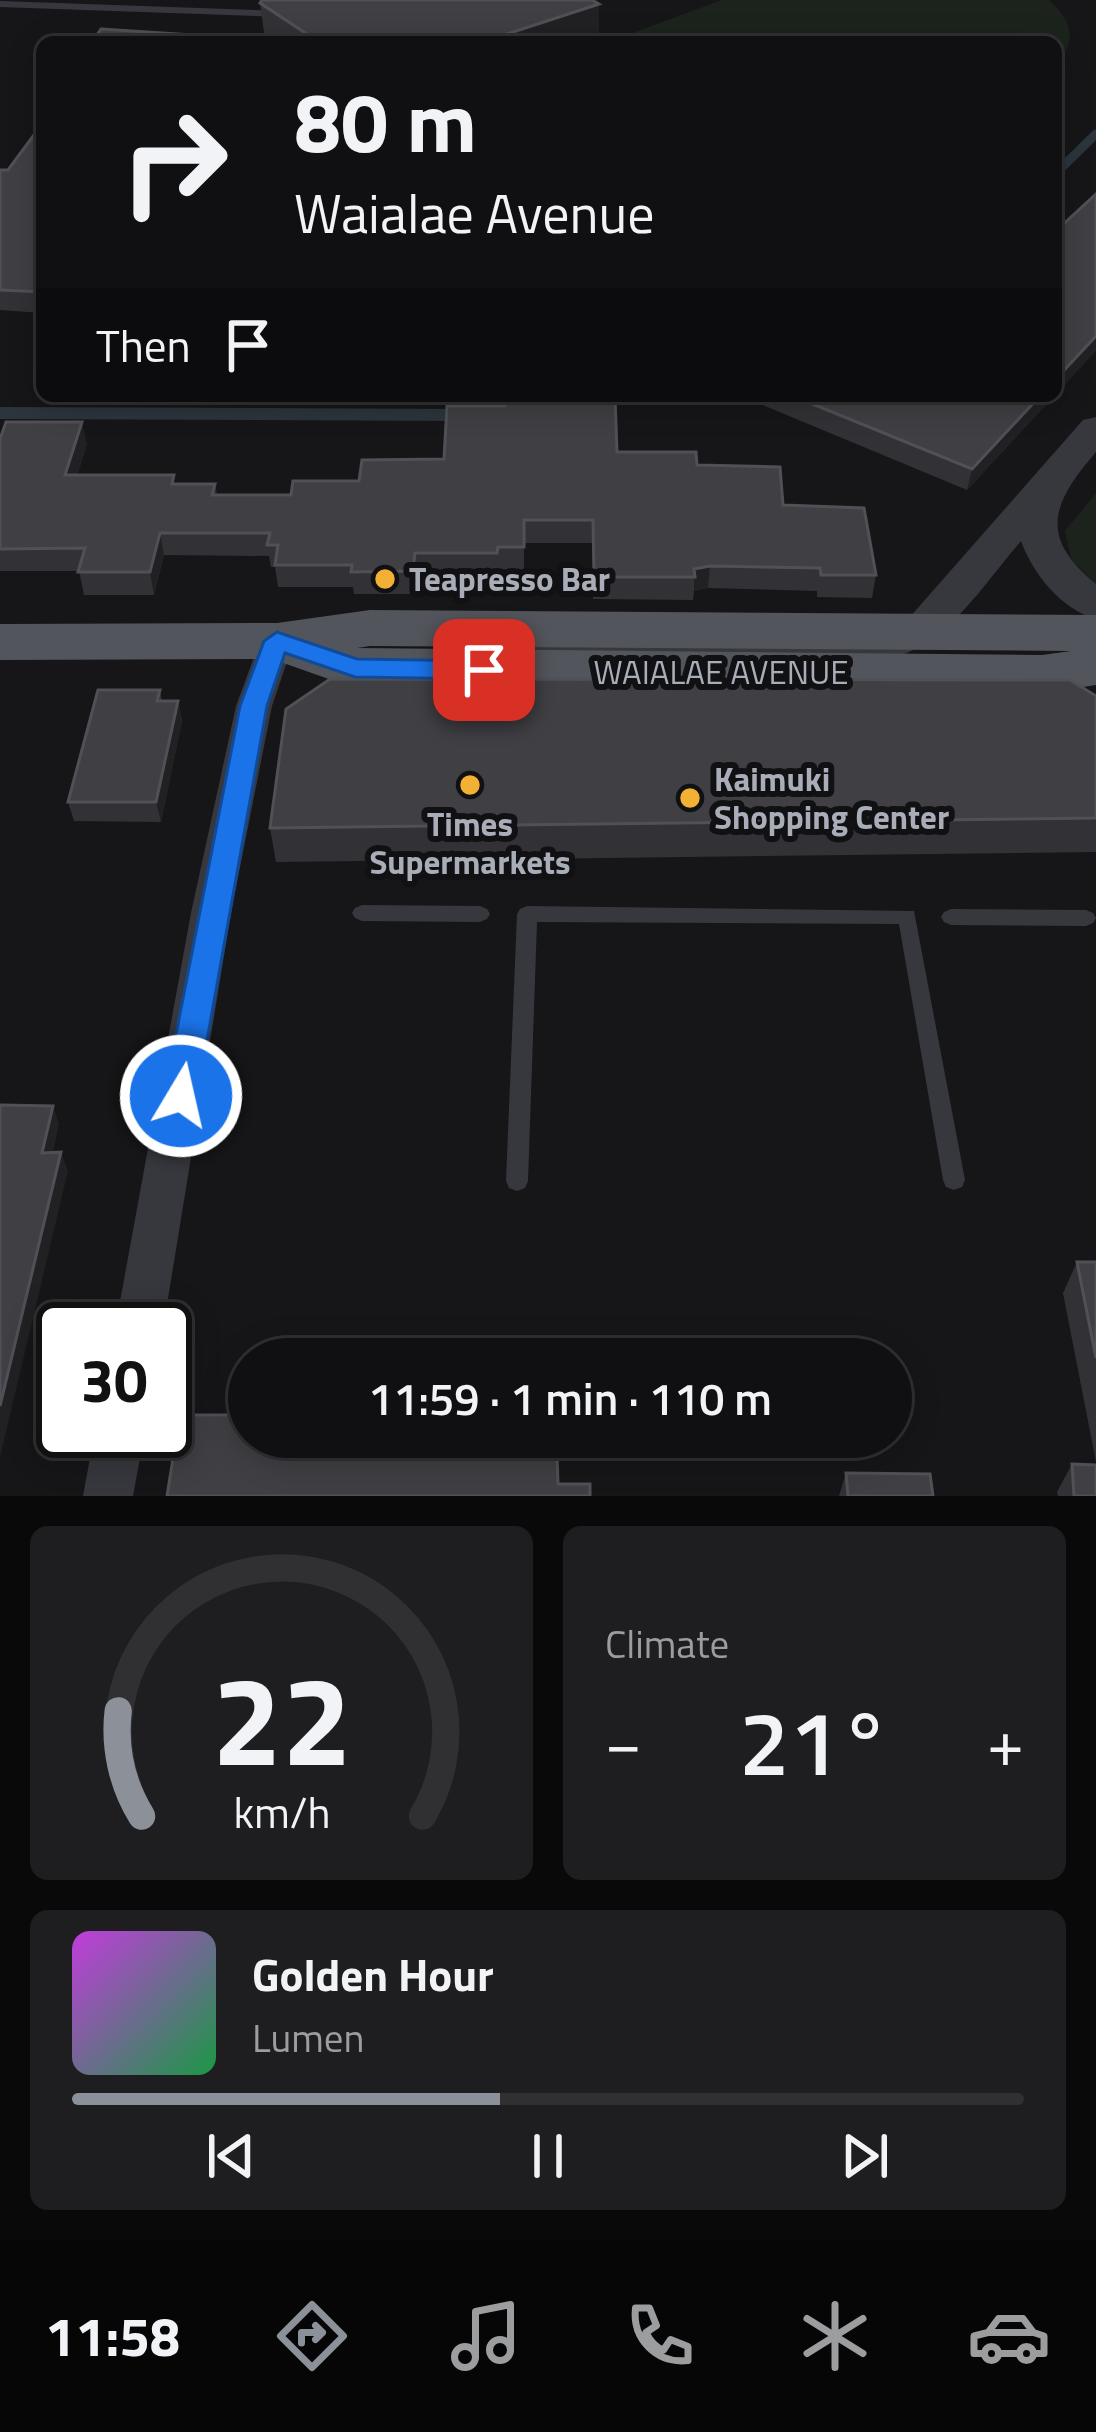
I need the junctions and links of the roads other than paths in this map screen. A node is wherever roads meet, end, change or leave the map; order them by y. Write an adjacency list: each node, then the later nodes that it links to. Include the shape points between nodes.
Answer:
1 (3, 7): 2 (lane)
2 (299, 15)
3 (1096, 428): 4 (street)
4 (1044, 486): 5 (street, via 1041,546 1058,574); 6 (street)
5 (1096, 605)
6 (924, 628): 7 (main road, WAIALAE AVENUE); 8 (main road, WAIALAE AVENUE, via 370,628); 11 (street, via 882,649 597,647)
7 (1096, 633)
8 (277, 641): 9 (main road, WAIALAE AVENUE); 11 (main road, WAIALAE AVENUE, via 355,668); 18 (street, via 254,706 224,853)
9 (0, 642)
10 (1096, 666): 11 (main road, WAIALAE AVENUE, via 1042,674)
11 (484, 670)
12 (362, 913): 13 (lane)
13 (480, 914)
14 (951, 917): 15 (lane)
15 (1086, 918)
16 (954, 1180): 17 (lane, via 907,916 527,914)
17 (517, 1181)
18 (144, 1302)
19 (115, 1458): 20 (street)
20 (108, 1496)

